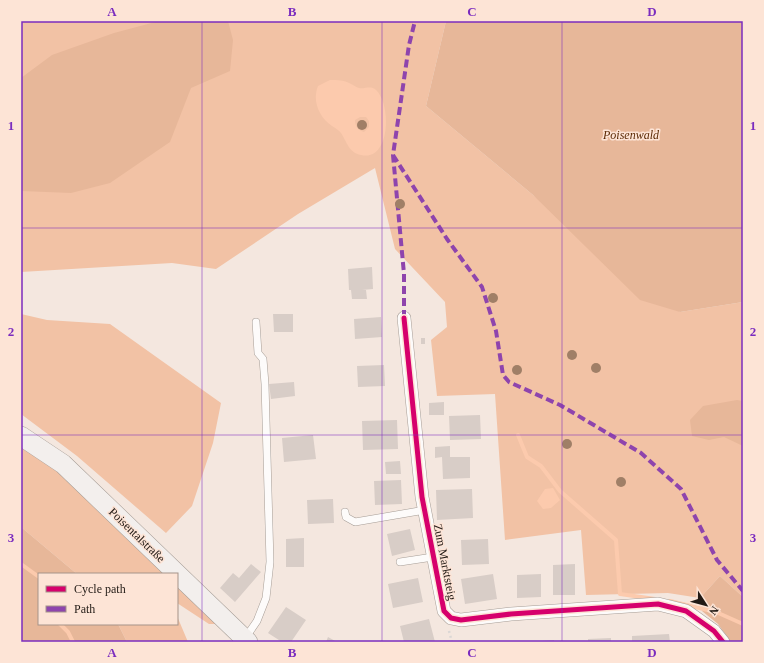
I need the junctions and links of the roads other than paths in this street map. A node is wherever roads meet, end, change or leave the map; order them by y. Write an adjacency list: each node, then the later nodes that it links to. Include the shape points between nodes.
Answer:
1 (404, 318): 4 (street, Zum Marktsteig)
2 (256, 322): 10 (lane, via 258,353 263,359 265,384 270,562 266,598)
3 (21, 436): 8 (main road, Poisentalstraße, via 63,464)
4 (425, 510): 5 (lane, via 355,522 346,517); 6 (street, Zum Marktsteig)
5 (345, 512)
6 (434, 557): 7 (lane); 11 (street, Zum Marktsteig, via 444,611 451,618 461,620 658,604 686,611 714,631)
7 (400, 562)
8 (176, 573)
9 (178, 575): 10 (main road, Poisentalstraße)
10 (246, 641)
11 (723, 642)

